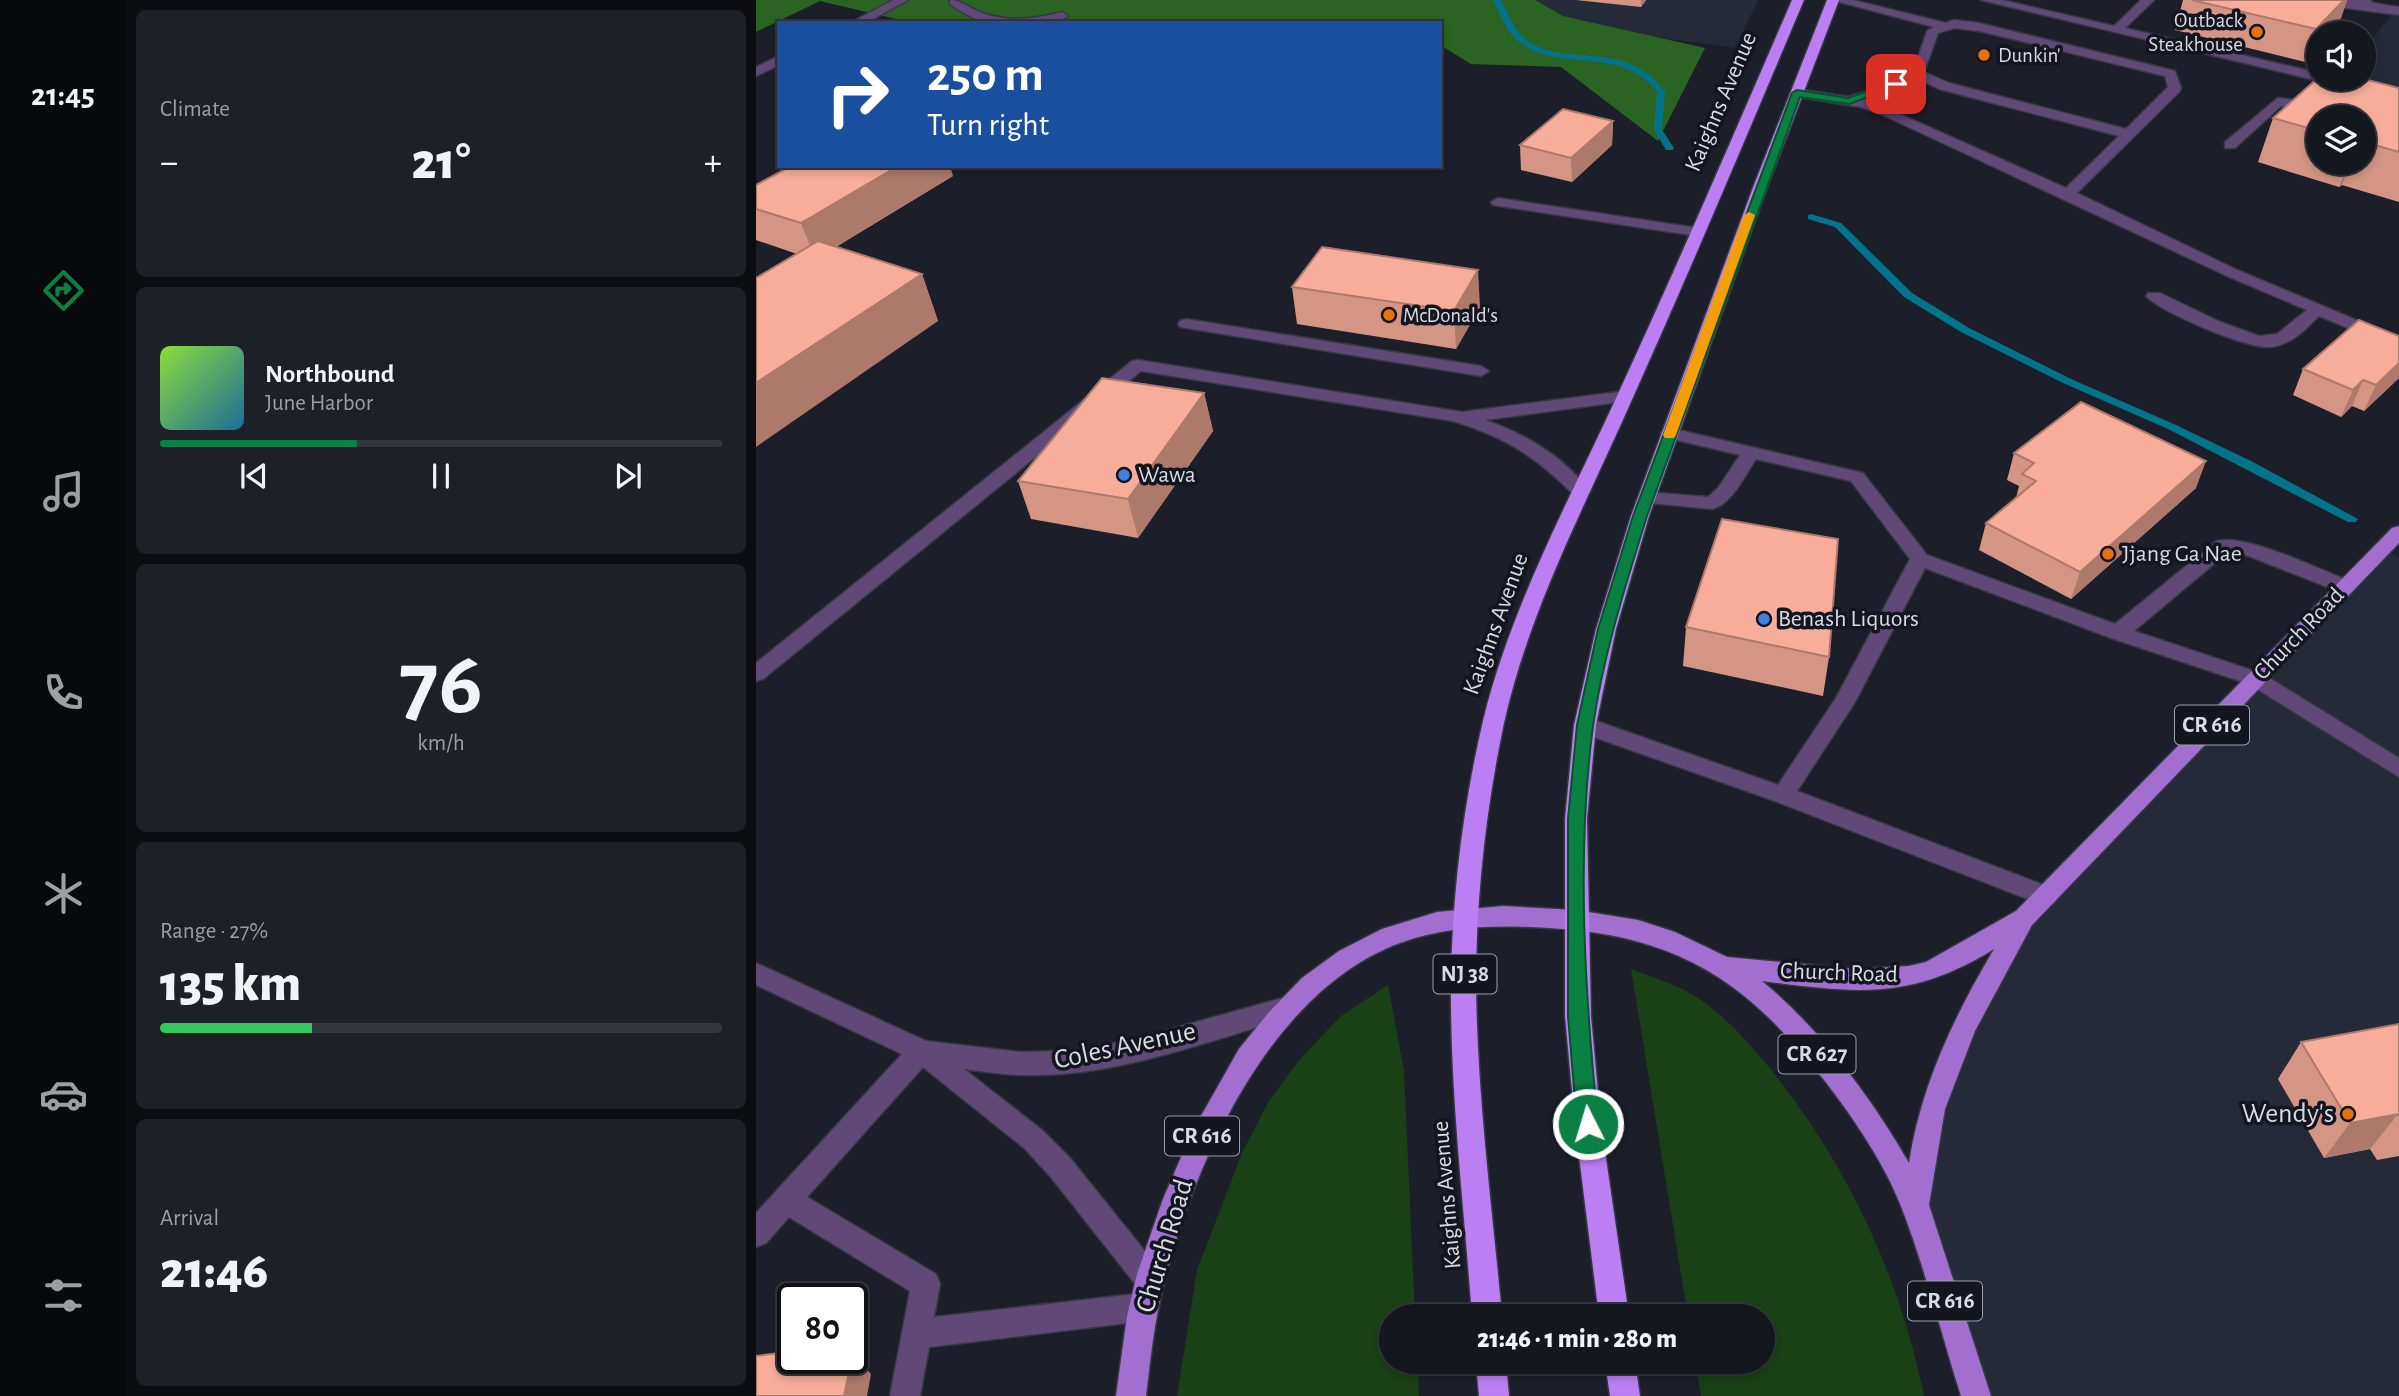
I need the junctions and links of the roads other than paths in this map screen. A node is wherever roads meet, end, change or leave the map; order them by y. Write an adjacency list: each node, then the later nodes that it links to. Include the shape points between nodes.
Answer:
1 (902, 0): 11 (street)
2 (1798, 0): 27 (highway, Kaighns Avenue / NJ 38)
3 (1836, 0): 14 (street); 20 (highway)
4 (1987, 0): 15 (street)
5 (2148, 0): 15 (street)
6 (2316, 0): 8 (street)
7 (956, 1): 12 (street, via 990,19)
8 (2366, 3): 9 (street)
9 (2399, 11)
10 (1062, 16): 13 (street)
11 (860, 21)
12 (1025, 21)
13 (1045, 21)
14 (1945, 26): 19 (street, via 1933,31 1918,65); 23 (street, via 1979,27 2171,74 2175,88)
15 (2116, 30): 18 (street)
16 (777, 61): 17 (street)
17 (756, 72)
18 (2306, 74)
19 (1920, 76): 21 (street); 23 (street)
20 (1797, 93): 21 (street); 35 (highway)
21 (1849, 101): 25 (street, via 1890,114)
22 (2306, 106): 24 (street, via 2277,102)
23 (2129, 134): 25 (street)
24 (2230, 145)
25 (2068, 194): 29 (street)
26 (1498, 202): 27 (street)
27 (1698, 232): 33 (highway, Kaighns Avenue / NJ 38)
28 (2154, 296): 29 (street, via 2240,336 2268,343 2289,335)
29 (2317, 309): 31 (street)
30 (1186, 324): 32 (street)
31 (2399, 344)
32 (1480, 371)
33 (1626, 396): 34 (street); 37 (highway, Kaighns Avenue / NJ 38)
34 (1455, 416): 37 (street, via 1504,432 1536,449); 43 (street, via 1138,365)
35 (1670, 433): 36 (street); 38 (highway)
36 (1751, 452): 38 (street, via 1712,503); 40 (street, via 1857,477)
37 (1581, 492): 49 (highway, Kaighns Avenue / NJ 38, via 1518,636 1502,689 1485,765)
38 (1647, 498): 45 (highway, via 1606,629)
39 (2399, 532): 41 (main road, Church Road / CR 616)
40 (1920, 559): 42 (street); 47 (street, via 1844,702)
41 (2345, 587): 42 (street, via 2244,547 2224,545); 44 (main road, Church Road / CR 616)
42 (2118, 633): 44 (street)
43 (756, 674)
44 (2256, 679): 46 (street); 48 (main road, Church Road / CR 616)
45 (1585, 725): 47 (street); 51 (highway, via 1576,819)
46 (2399, 769)
47 (1783, 795): 48 (street)
48 (2046, 896): 50 (main road, Church Road / CR 616)
49 (1467, 918): 51 (main road, Church Road / CR 616); 54 (main road, Church Road / CR 616, via 1411,929 1353,954); 60 (highway, Kaighns Avenue / NJ 38, via 1464,1016)
50 (2024, 918): 52 (main road, Church Road / CR 616, via 1950,961 1904,977 1854,978); 57 (main road, Church Road / CR 616, via 1960,1034 1935,1098)
51 (1576, 919): 52 (main road, Church Road / CR 616, via 1660,934); 61 (highway, via 1577,1016)
52 (1724, 967): 57 (main road, Church Road / CR 627, via 1776,1007 1823,1060 1873,1132)
53 (756, 973): 55 (street, Coles Avenue)
54 (1286, 1009): 55 (street, Coles Avenue, via 1080,1061 1034,1064); 59 (main road, Church Road / CR 616, via 1241,1065 1211,1115 1171,1213)
55 (921, 1051): 56 (street); 59 (street, Coles Avenue, via 1033,1139 1060,1167)
56 (786, 1200): 58 (street); 62 (street, via 926,1284)
57 (1915, 1207): 69 (main road, Church Road / CR 616)
58 (756, 1233)
59 (1147, 1294): 62 (street); 66 (main road, Church Road / CR 616)
60 (1486, 1304)
61 (1612, 1304)
62 (915, 1334): 65 (street)
63 (1492, 1374): 67 (highway)
64 (1622, 1374): 68 (highway)
65 (905, 1396)
66 (1131, 1396)
67 (1494, 1396)
68 (1625, 1396)
69 (1976, 1396)

